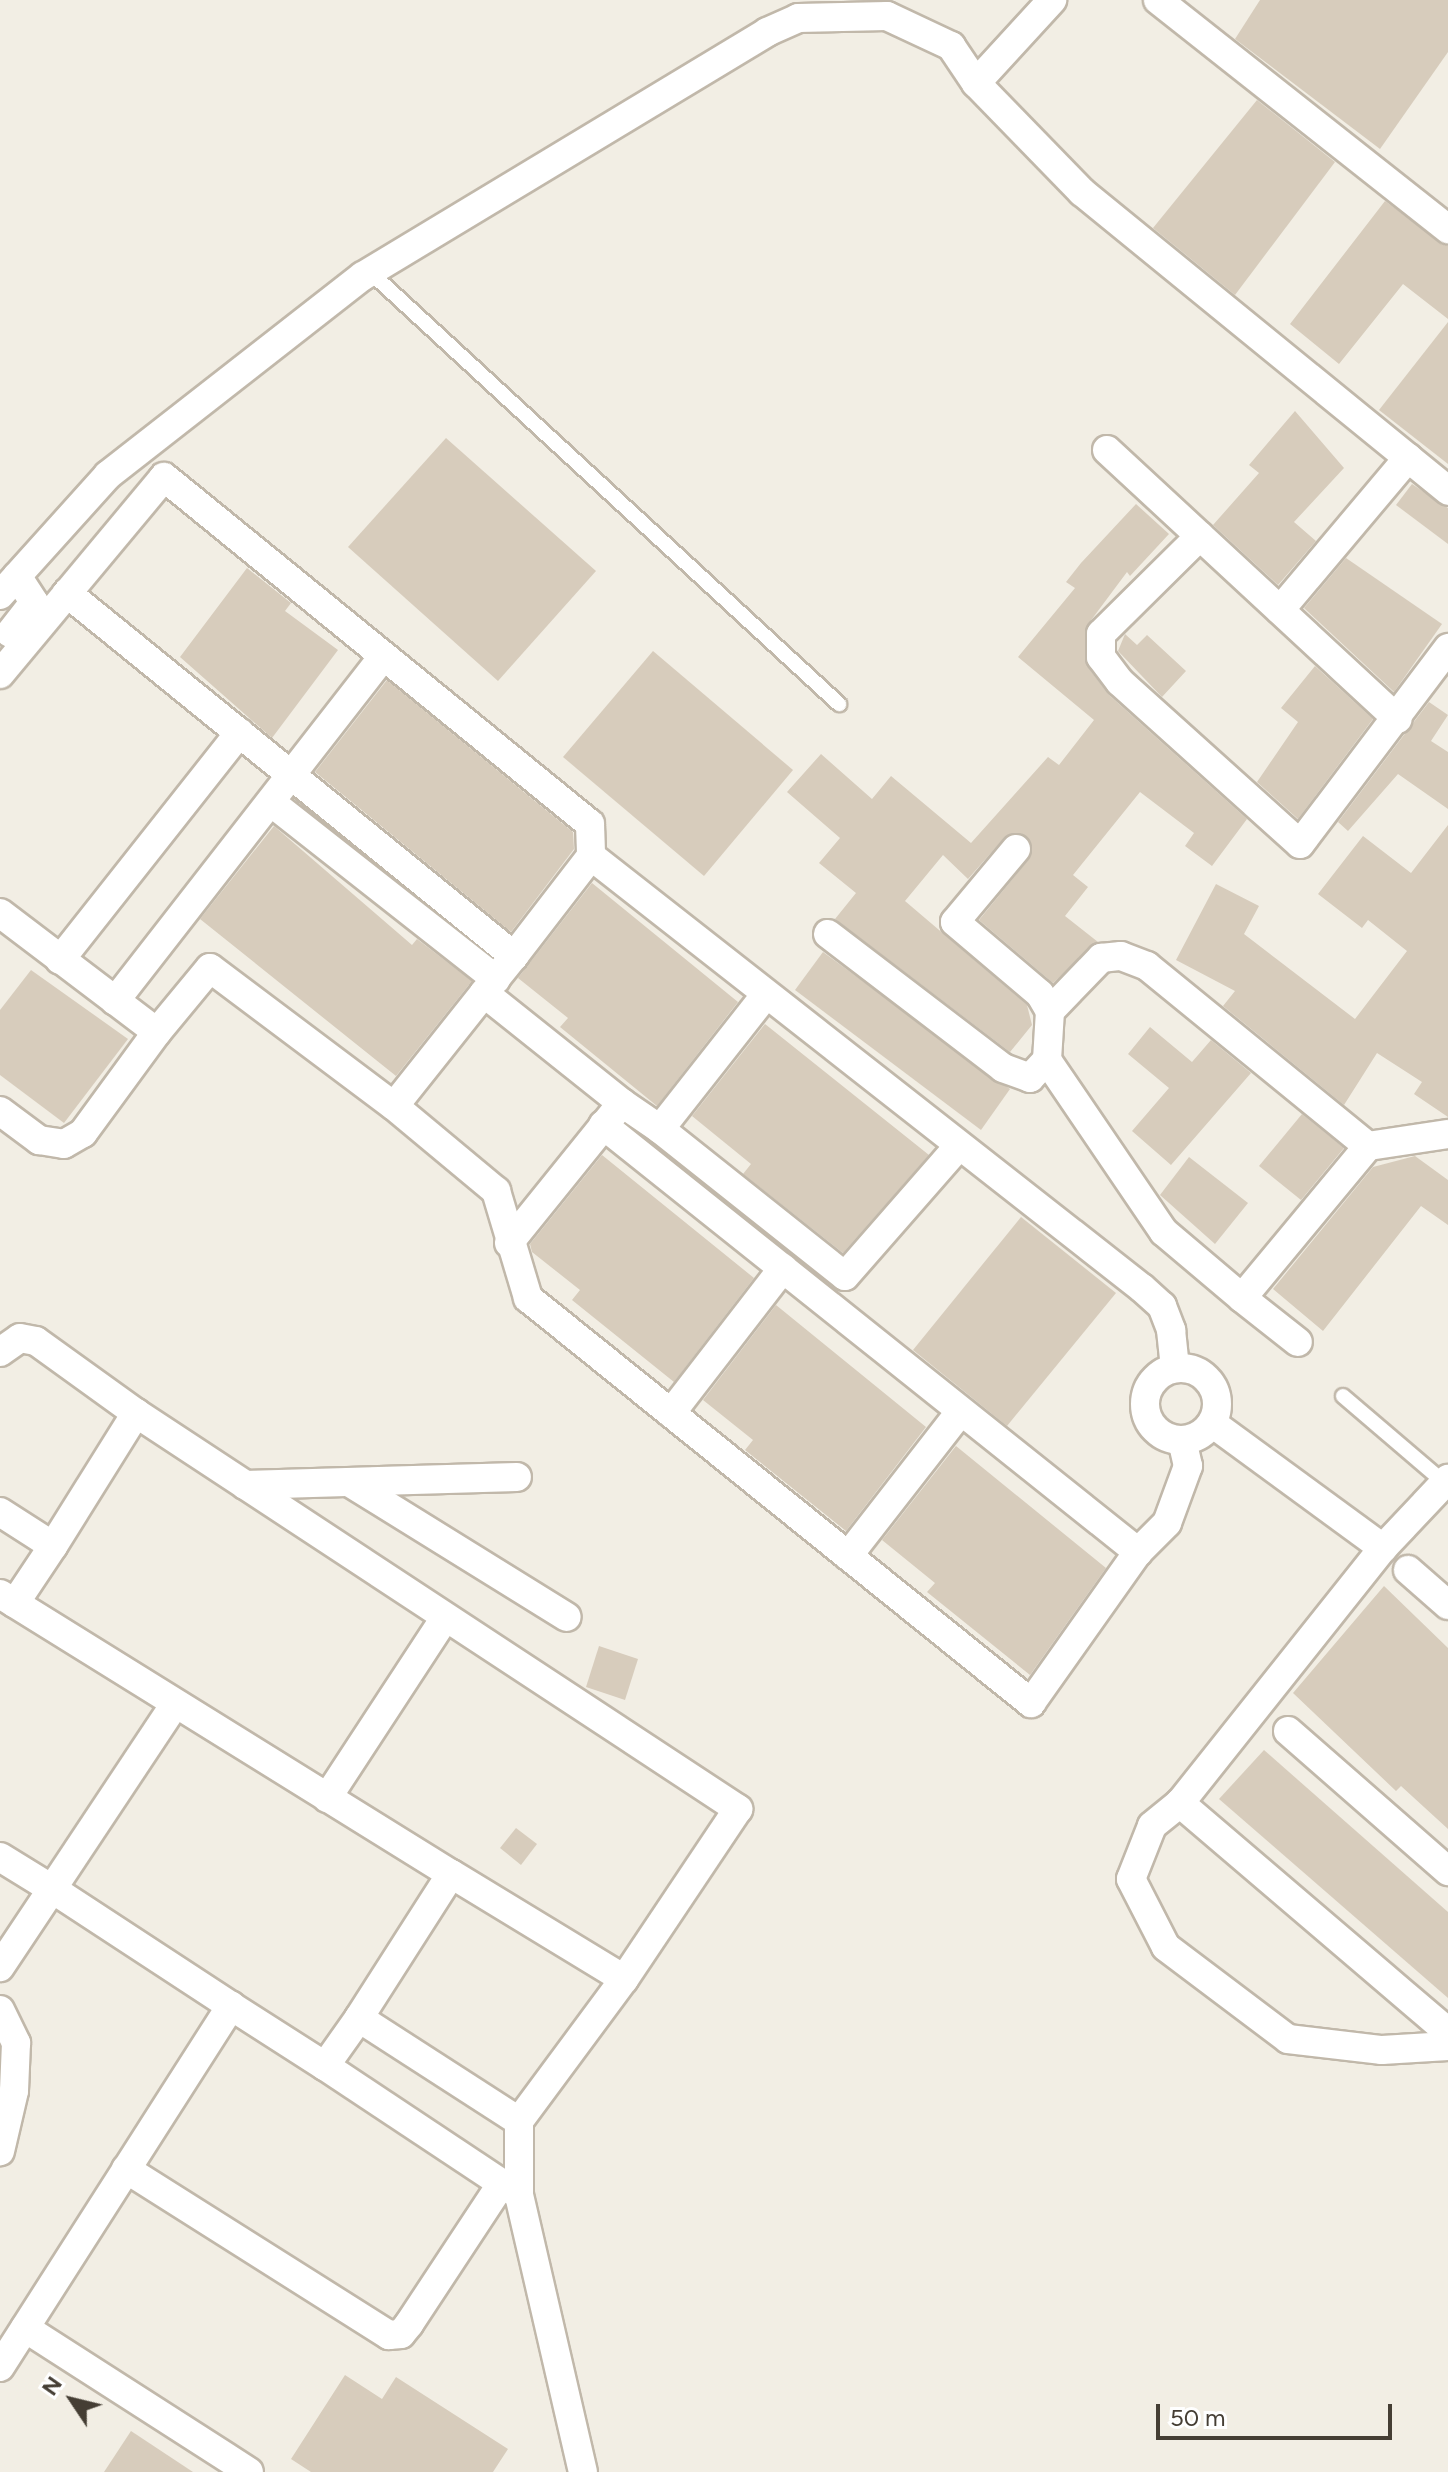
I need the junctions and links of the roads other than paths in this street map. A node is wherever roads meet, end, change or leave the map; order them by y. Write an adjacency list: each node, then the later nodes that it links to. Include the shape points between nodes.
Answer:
1 (1052, 0): 3 (street)
2 (1158, 0): 4 (street)
3 (976, 83): 5 (street, via 951,46 887,16 798,18); 7 (street, via 1082,192)
4 (1448, 229)
5 (370, 272): 10 (street, via 108,475); 16 (lane)
6 (1107, 450): 9 (street)
7 (1408, 458): 8 (street); 12 (street)
8 (1448, 491)
9 (1200, 536): 12 (street); 17 (street, via 1101,634 1101,657 1120,682 1300,844)
10 (8, 586): 15 (street, via 34,602)
11 (67, 593): 14 (street, via 164,477); 15 (street); 18 (street)
12 (1280, 610): 17 (street)
13 (1446, 654): 17 (street)
14 (384, 656): 19 (street); 22 (street, via 590,824)
15 (1, 665)
16 (839, 704)
17 (1398, 719)
18 (240, 732): 19 (street); 26 (street)
19 (292, 777): 20 (street); 25 (street)
20 (272, 803): 27 (street); 29 (street)
21 (1016, 849): 30 (street, via 955,922 1040,994)
22 (591, 856): 25 (street); 28 (street)
23 (0, 913): 26 (street)
24 (828, 934): 32 (street, via 1003,1068 1030,1078)
25 (514, 956): 27 (street)
26 (60, 960): 29 (street)
27 (490, 986): 33 (street); 34 (street)
28 (764, 997): 37 (street); 39 (street)
29 (115, 1001): 31 (street)
30 (1050, 1011): 32 (street); 40 (street, via 1101,958 1121,956 1147,966)
31 (157, 1032): 34 (street, via 210,968); 35 (street, via 83,1133 64,1144 39,1140)
32 (1047, 1060): 43 (street, via 1164,1232)
33 (622, 1103): 36 (street); 37 (street)
34 (394, 1106): 41 (street, via 496,1191)
35 (0, 1111)
36 (603, 1125): 41 (street); 42 (street)
37 (660, 1129): 39 (street, via 845,1276 854,1273)
38 (1448, 1134): 40 (street)
39 (959, 1146): 46 (street, via 1162,1306)
40 (1368, 1146): 43 (street)
41 (509, 1243): 50 (street, via 528,1298)
42 (783, 1268): 48 (street); 50 (street)
43 (1242, 1298): 44 (street)
44 (1298, 1342)
45 (0, 1352): 49 (street, via 20,1338 36,1341)
46 (1175, 1368): 51 (street, via 1206,1378 1215,1391); 52 (street, via 1156,1378 1145,1397 1147,1418 1162,1435)
47 (1343, 1396): 54 (lane)
48 (960, 1412): 60 (street); 61 (street)
49 (136, 1413): 56 (street); 58 (street)
50 (671, 1413): 61 (street)
51 (1212, 1423): 52 (street); 59 (street)
52 (1182, 1441): 60 (street, via 1188,1466 1180,1496 1167,1523)
53 (517, 1477): 55 (street)
54 (1446, 1481): 59 (street)
55 (349, 1482): 56 (street); 65 (street)
56 (245, 1485): 66 (street)
57 (0, 1512): 58 (street)
58 (53, 1546): 63 (street)
59 (1383, 1548): 70 (street)
60 (1138, 1552): 61 (street, via 1031,1703)
61 (848, 1556)
62 (1408, 1570): 64 (street)
63 (8, 1599): 67 (street)
64 (1448, 1605)
65 (567, 1617)
66 (445, 1618): 69 (street); 76 (street, via 738,1809)
67 (175, 1704): 69 (street); 74 (street)
68 (1288, 1731): 72 (street)
69 (327, 1798): 73 (street)
70 (1180, 1803): 80 (street); 81 (street, via 1152,1826 1131,1879 1166,1947 1288,2039 1382,2050)
71 (0, 1857): 74 (street)
72 (1448, 1871)
73 (451, 1874): 76 (street); 79 (street)
74 (52, 1889): 75 (street); 77 (street)
75 (0, 1967)
76 (624, 1979): 83 (street)
77 (231, 2006): 82 (street); 85 (street)
78 (0, 2010): 84 (street, via 16,2043 14,2091)
79 (359, 2018): 82 (street); 83 (street)
80 (1448, 2032)
81 (1448, 2046)
82 (325, 2066): 86 (street)
83 (519, 2121): 86 (street)
84 (0, 2151)
85 (126, 2169): 86 (street, via 389,2335 401,2334); 87 (street)
86 (510, 2189): 90 (street)
87 (25, 2328): 88 (street); 89 (street)
88 (0, 2367)
89 (249, 2472)
90 (583, 2472)

